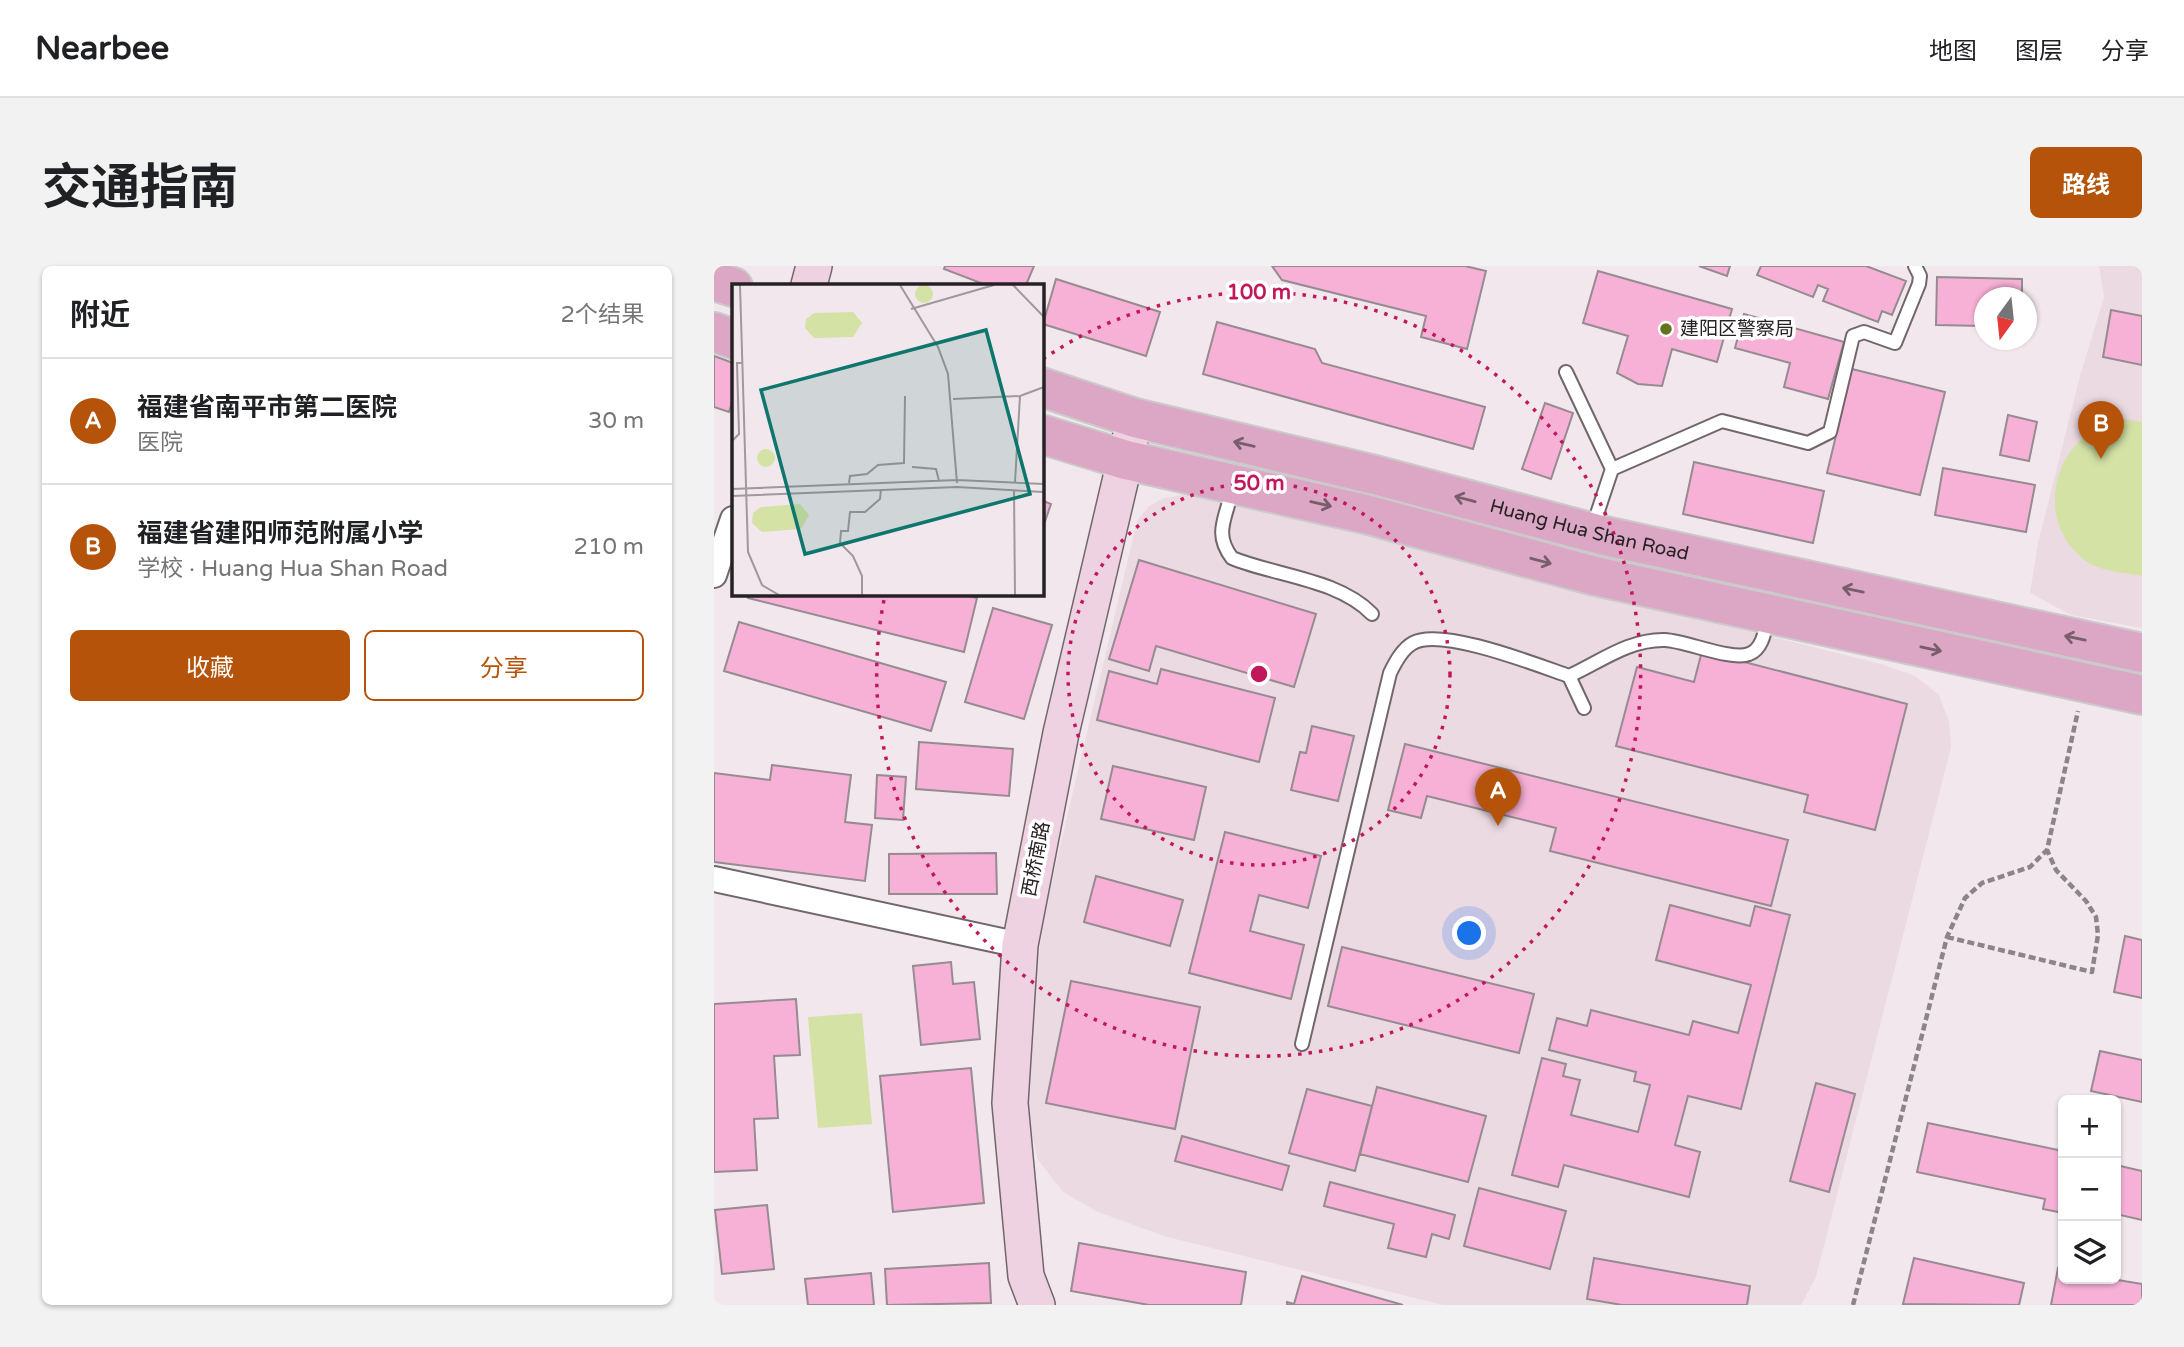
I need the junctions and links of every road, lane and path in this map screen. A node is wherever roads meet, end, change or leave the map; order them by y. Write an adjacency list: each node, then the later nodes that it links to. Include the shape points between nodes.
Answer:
1 (814, 266): 4 (main road)
2 (1915, 266): 13 (lane, via 1919,284 1895,343 1864,332 1853,336 1830,432 1808,443 1722,421)
3 (714, 281): 5 (main road)
4 (809, 284)
5 (732, 287)
6 (714, 332): 7 (main road)
7 (732, 338)
8 (1566, 372): 13 (lane)
9 (1043, 388): 10 (main road, Huang Hua Shan Road)
10 (1135, 418): 12 (main road, 西桥南路); 16 (main road, Huang Hua Shan Road, one-way to 10)
11 (1043, 435): 12 (main road)
12 (1126, 460): 14 (main road); 28 (main road, 西桥南路, via 1061,733)
13 (1612, 469): 16 (lane)
14 (1233, 484): 18 (lane, via 1221,536 1232,558 1337,590 1361,602); 19 (main road, one-way to 19, via 1595,576)
15 (732, 522): 17 (street)
16 (1591, 533): 20 (main road, Huang Hua Shan Road, one-way to 16)
17 (714, 575)
18 (1372, 614)
19 (1769, 614): 21 (lane, via 1760,646 1751,654 1739,656 1678,641 1650,641 1619,650); 22 (main road, one-way to 22)
20 (2142, 653)
21 (1569, 676): 24 (lane); 29 (lane, via 1437,639 1412,644 1396,661)
22 (2084, 682): 23 (main road); 25 (path)
23 (2142, 695)
24 (1584, 708)
25 (2047, 850): 27 (path, via 2030,867 1982,883 1965,898); 27 (path, via 2056,870 2096,917 2092,972)
26 (714, 879): 28 (street)
27 (1947, 937): 31 (path)
28 (1020, 945): 30 (main road, 西桥南路, via 1010,1103 1026,1276)
29 (1301, 1044)
30 (1037, 1305)
31 (1853, 1305)

